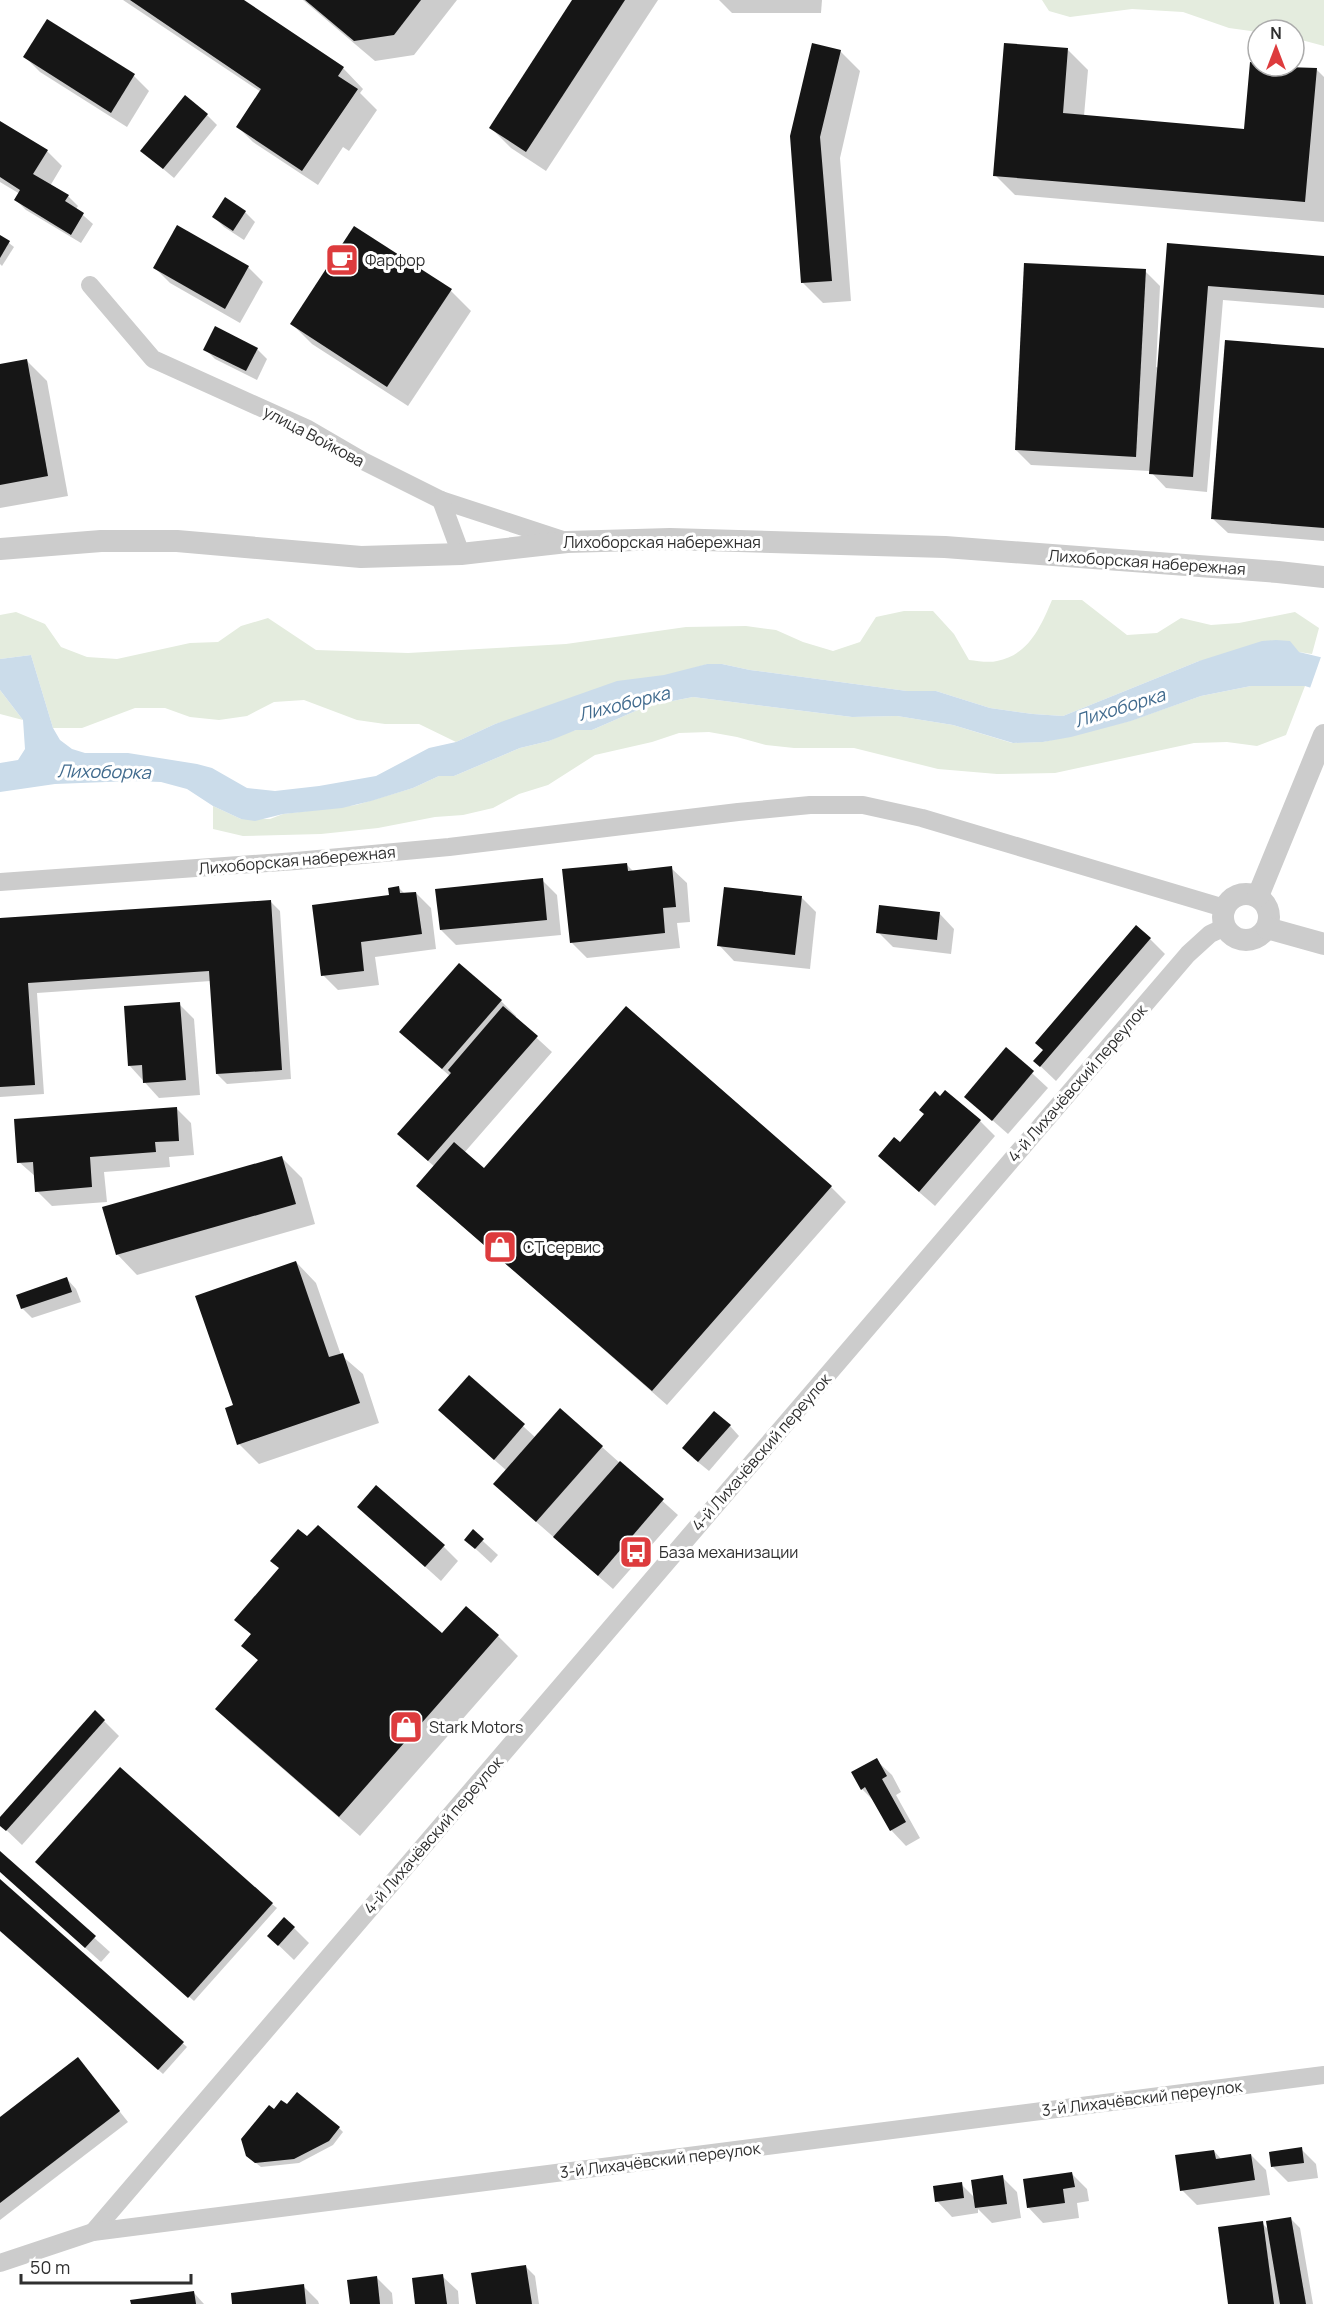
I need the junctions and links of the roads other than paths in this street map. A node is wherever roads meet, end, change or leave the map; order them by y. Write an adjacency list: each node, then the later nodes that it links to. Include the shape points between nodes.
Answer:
1 (90, 285): 2 (street, улица Войкова, via 153,359 308,429)
2 (441, 500): 3 (street, улица Войкова); 5 (street)
3 (567, 542): 5 (street, Лихоборская набережная); 6 (street, Лихоборская набережная, via 670,539 945,547)
4 (0, 549): 5 (street, Лихоборская набережная, via 101,541 177,541 361,557)
5 (461, 554)
6 (1324, 577)
7 (1324, 735): 9 (street)
8 (0, 882): 10 (street, Лихоборская набережная, via 296,861 738,812 863,805 922,818)
9 (1258, 896): 10 (street, via 1235,896); 11 (street, via 1269,910)
10 (1225, 917): 11 (street, Лихоборская набережная, via 1230,934 1245,941); 14 (street, 4-й Лихачёвский переулок, via 1188,954)
11 (1267, 928): 12 (street)
12 (1324, 944)
13 (1324, 2075): 14 (street, 3-й Лихачёвский переулок)
14 (93, 2232): 15 (street, 3-й Лихачёвский переулок)
15 (0, 2263)

